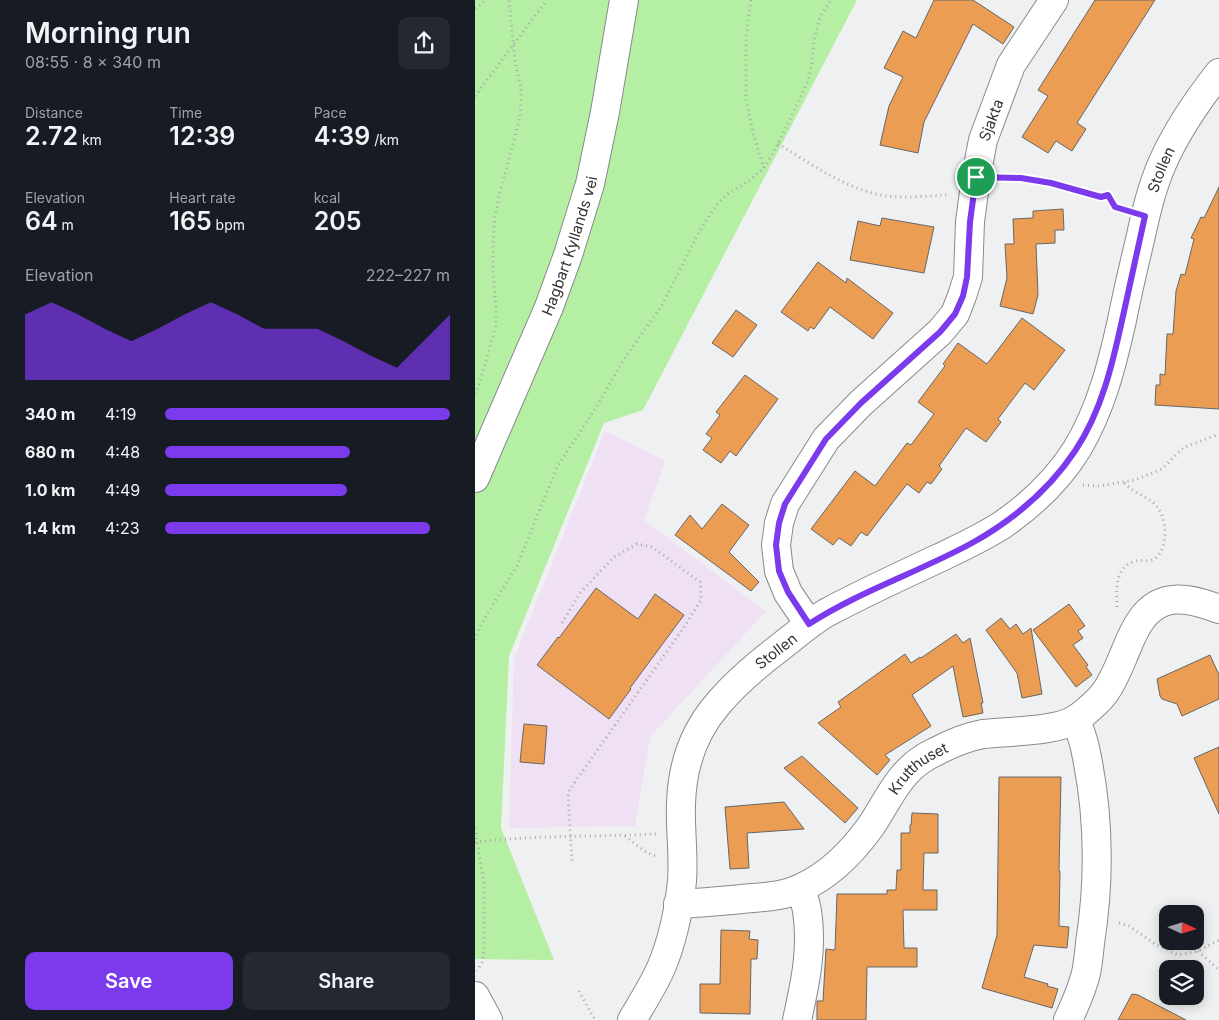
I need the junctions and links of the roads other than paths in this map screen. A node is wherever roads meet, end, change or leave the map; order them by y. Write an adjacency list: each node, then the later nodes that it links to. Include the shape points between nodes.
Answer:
1 (624, 0): 4 (street, Hagbart Kyllands vei, via 591,184 549,307)
2 (1054, 0): 6 (street, Sjakta, via 1011,65 983,140 970,222 967,277 955,314 826,439 785,504 776,545 779,571 788,592)
3 (1219, 74): 6 (street, Stollen, via 1176,135 1161,166 1145,216 1103,395 1076,450 1035,499 1002,525)
4 (475, 478)
5 (1219, 609): 7 (street, Krutthuset, via 1171,599 1148,611 1105,692)
6 (809, 624): 9 (street, Stollen, via 735,684 697,733 684,776 682,881)
7 (1076, 719): 8 (street, Krutthuset, via 1065,725 966,738 923,759 907,772 852,850); 14 (street, via 1092,791 1097,875 1086,973)
8 (801, 888): 9 (street, Krutthuset, via 779,895); 13 (street, via 807,910 809,958)
9 (678, 904): 12 (street, Stollen, via 662,967)
10 (475, 996): 11 (street)
11 (488, 1020)
12 (632, 1020)
13 (797, 1020)
14 (1068, 1020)

